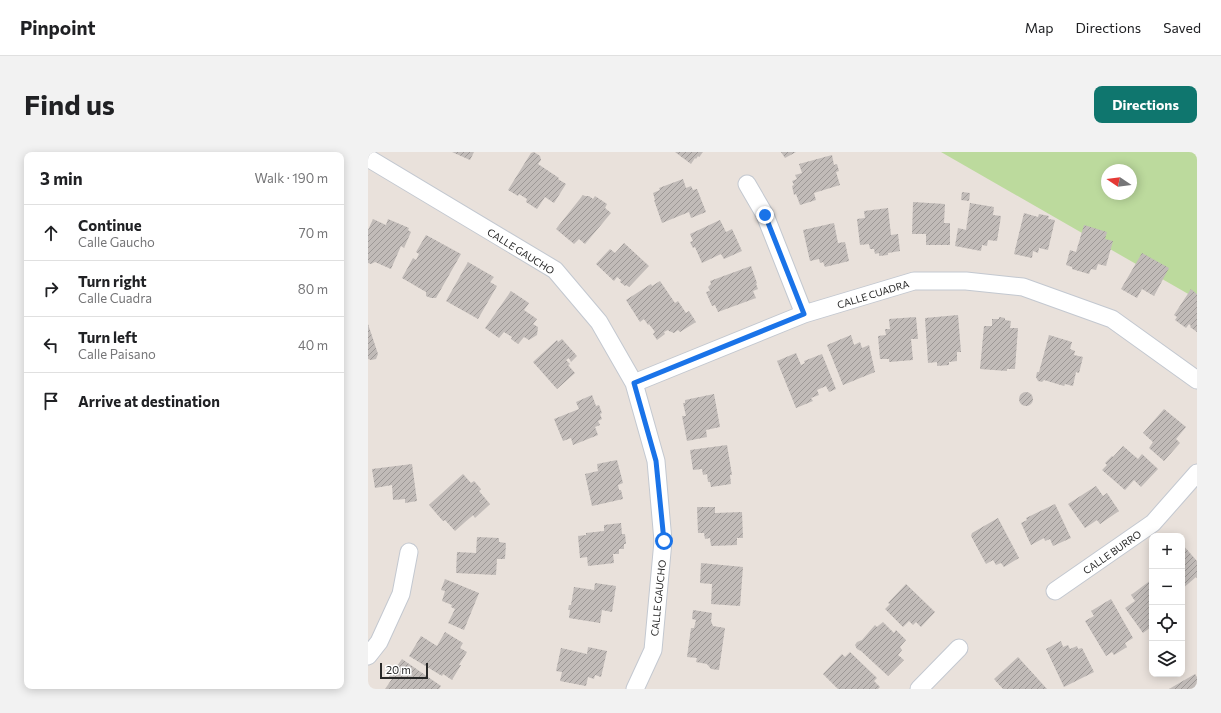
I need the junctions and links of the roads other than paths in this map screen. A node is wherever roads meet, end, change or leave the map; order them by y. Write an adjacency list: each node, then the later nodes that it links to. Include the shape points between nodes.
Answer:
1 (371, 159): 5 (street, CALLE GAUCHO, via 555,270 599,322)
2 (748, 184): 3 (street, via 765,215)
3 (804, 314): 4 (street, CALLE CUADRA, via 914,281 966,281 1023,287 1112,318); 5 (street, CALLE CUADRA)
4 (1197, 380)
5 (634, 383): 12 (street, CALLE GAUCHO, via 656,461 664,541 653,650)
6 (1197, 473): 8 (street, CALLE BURRO, via 1153,523)
7 (408, 552): 9 (street, via 401,594)
8 (1055, 591)
9 (374, 639): 11 (street)
10 (959, 648): 13 (street)
11 (368, 656)
12 (636, 689)
13 (919, 689)

